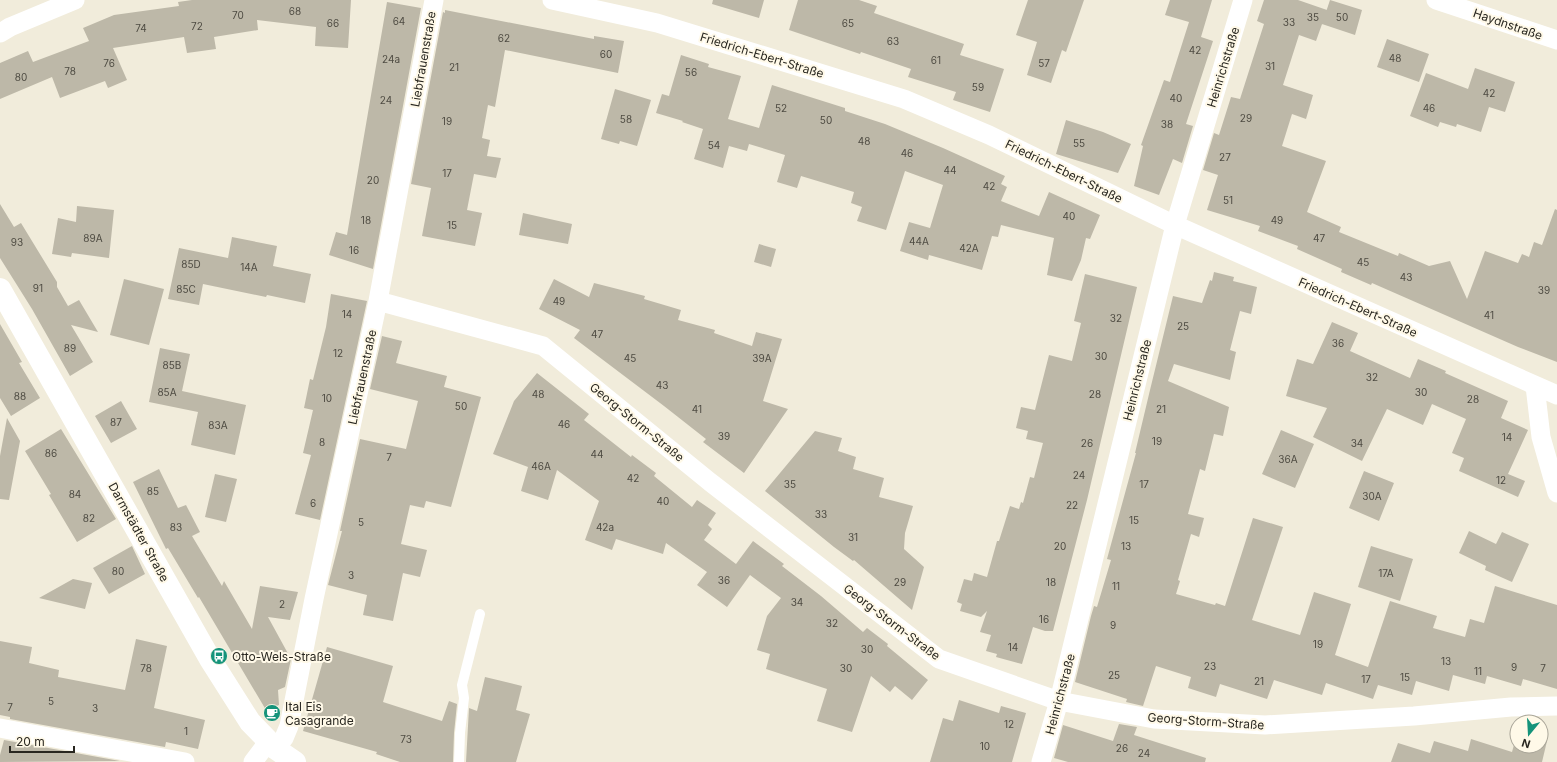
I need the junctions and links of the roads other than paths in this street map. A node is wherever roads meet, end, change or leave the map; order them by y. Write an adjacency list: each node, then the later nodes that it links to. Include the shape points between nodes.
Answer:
1 (75, 0): 7 (street)
2 (434, 0): 11 (street, Liebfrauenstraße)
3 (552, 0): 9 (street, Friedrich-Ebert-Straße, via 657,24 904,99 989,135)
4 (1243, 0): 9 (street, Heinrichstraße)
5 (1436, 0): 6 (street, Haydnstraße)
6 (1460, 4): 8 (street, Haydnstraße)
7 (0, 33)
8 (1557, 40)
9 (1175, 225): 12 (street, Friedrich-Ebert-Straße); 16 (street, Heinrichstraße)
10 (0, 289): 19 (street, Darmstädter Straße, via 210,659 250,722)
11 (378, 301): 16 (street, Georg-Storm-Straße, via 543,346 704,477 939,659); 19 (street, Liebfrauenstraße, via 288,726 284,738)
12 (1535, 386): 13 (street, Friedrich-Ebert-Straße); 14 (street, via 1541,437)
13 (1557, 395)
14 (1557, 493)
15 (480, 614): 23 (lane, via 462,685 464,698)
16 (1059, 701): 17 (street, Georg-Storm-Straße, via 1154,719 1266,725); 24 (street, Heinrichstraße)
17 (1557, 706)
18 (0, 728): 20 (street)
19 (272, 746): 21 (street); 22 (street, Darmstädter Straße)
20 (185, 762)
21 (253, 762)
22 (295, 762)
23 (459, 762)
24 (1041, 762)

